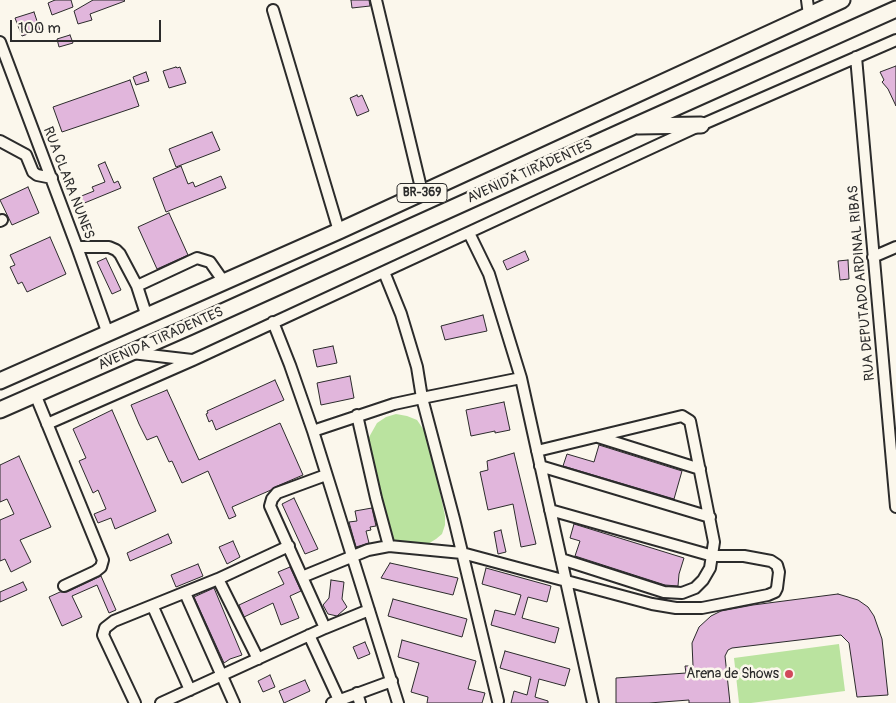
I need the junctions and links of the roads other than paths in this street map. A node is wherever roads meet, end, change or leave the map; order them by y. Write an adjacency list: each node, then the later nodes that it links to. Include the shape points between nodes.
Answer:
1 (376, 0): 13 (street)
2 (842, 0): 3 (highway, AVENIDA TIRADENTES / BR-369)
3 (808, 7): 13 (highway, AVENIDA TIRADENTES / BR-369)
4 (896, 9): 10 (highway, AVENIDA TIRADENTES / BR-369)
5 (273, 10): 14 (street)
6 (896, 40): 8 (street)
7 (0, 42): 12 (street, RUA CLARA NUNES)
8 (856, 57): 9 (street); 18 (street, RUA DEPUTADO ARDINAL RIBAS)
9 (701, 125): 10 (highway); 15 (street)
10 (632, 126): 25 (highway, AVENIDA TIRADENTES / BR-369)
11 (0, 141): 12 (street, via 26,155 37,176)
12 (52, 178): 16 (street, RUA CLARA NUNES)
13 (422, 192): 14 (highway, AVENIDA TIRADENTES / BR-369)
14 (339, 231): 20 (highway, AVENIDA TIRADENTES / BR-369)
15 (469, 233): 19 (street); 27 (street, via 489,274)
16 (77, 247): 21 (street, via 116,250); 24 (street, RUA CLARA NUNES)
17 (896, 247): 18 (street)
18 (873, 257): 30 (street, RUA DEPUTADO ARDINAL RIBAS)
19 (384, 272): 23 (street); 32 (street, via 417,367)
20 (224, 282): 21 (street, via 210,262 197,258); 22 (highway, AVENIDA TIRADENTES / BR-369)
21 (137, 286): 22 (street)
22 (147, 317): 24 (highway, AVENIDA TIRADENTES / BR-369)
23 (273, 322): 26 (street); 36 (street)
24 (108, 334): 29 (highway, AVENIDA TIRADENTES / BR-369)
25 (131, 352): 26 (street); 31 (highway, AVENIDA TIRADENTES / BR-369)
26 (193, 360): 35 (street)
27 (521, 378): 32 (street); 38 (street)
28 (896, 380): 30 (street)
29 (0, 381)
30 (885, 385): 42 (street, RUA DEPUTADO ARDINAL RIBAS)
31 (36, 394): 33 (highway, AVENIDA TIRADENTES / BR-369); 35 (street)
32 (422, 398): 34 (street); 47 (street)
33 (0, 410)
34 (357, 415): 36 (street); 46 (street)
35 (47, 424): 54 (street, via 103,560 96,571)
36 (313, 431): 41 (street)
37 (598, 437): 38 (street); 40 (street); 40 (street, via 682,416 690,421)
38 (537, 451): 39 (street)
39 (540, 466): 43 (street); 44 (street)
40 (700, 470): 44 (street)
41 (326, 475): 45 (street, via 277,493 272,498 270,506); 48 (street)
42 (896, 507)
43 (550, 510): 49 (street); 50 (street)
44 (710, 517): 49 (street)
45 (288, 546): 51 (street); 52 (street)
46 (389, 546): 47 (street); 48 (street)
47 (462, 553): 53 (street); 67 (street)
48 (352, 556): 51 (street); 57 (street)
49 (713, 556): 50 (street, via 703,580 682,593 664,592); 53 (street, via 744,556 777,565 779,572 775,592 702,608 676,608)
50 (561, 559): 53 (street)
51 (302, 577): 58 (street)
52 (218, 579): 55 (street); 60 (street)
53 (566, 581): 71 (street)
54 (64, 586)
55 (185, 593): 56 (street); 61 (street)
56 (153, 606): 63 (street); 68 (street, via 114,621 105,628 104,635)
57 (369, 610): 58 (street); 62 (street)
58 (325, 628): 59 (street)
59 (309, 635): 60 (street); 66 (street)
60 (258, 659): 61 (street)
61 (222, 675): 63 (street); 69 (street)
62 (392, 681): 64 (street); 70 (street)
63 (190, 690): 65 (street)
64 (358, 698): 66 (street)
65 (169, 701)
66 (336, 701)
67 (498, 702)
68 (136, 703)
69 (234, 703)
70 (398, 703)
71 (593, 703)

